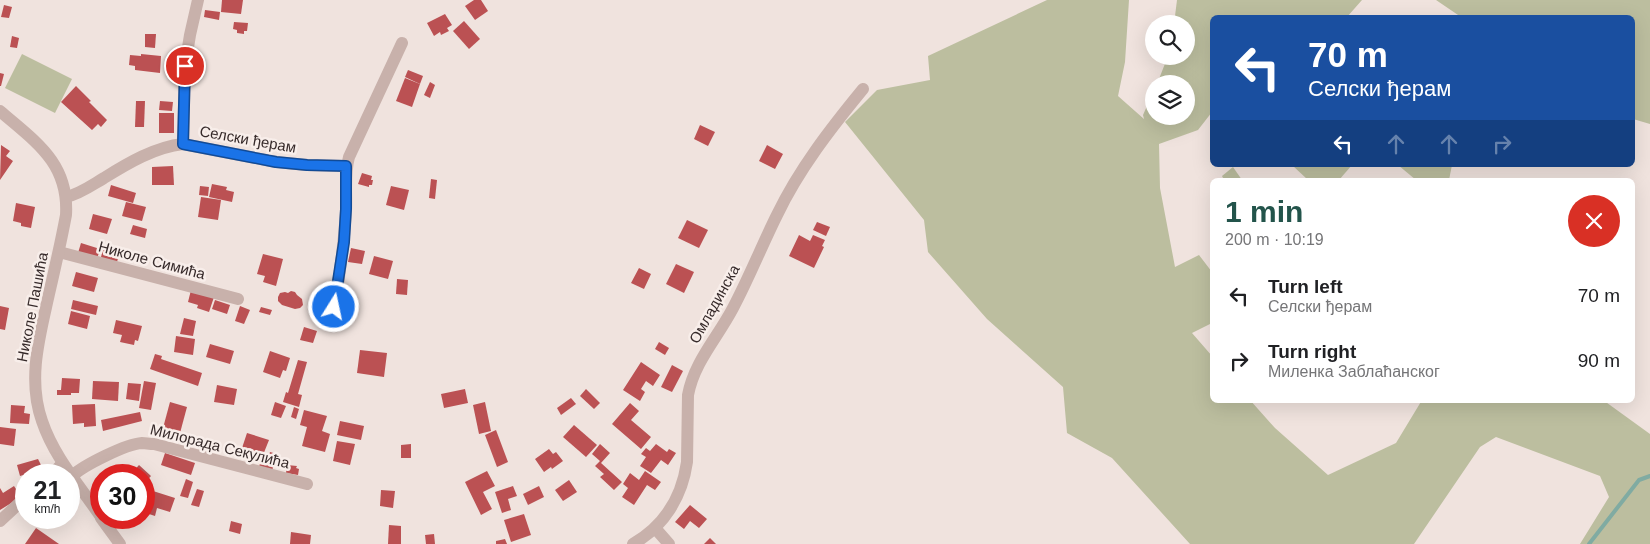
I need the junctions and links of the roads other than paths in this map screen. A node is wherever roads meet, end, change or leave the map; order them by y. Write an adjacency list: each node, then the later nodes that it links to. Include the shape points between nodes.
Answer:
1 (198, 0): 5 (street, via 185,66)
2 (402, 43): 6 (street)
3 (863, 89): 18 (street, Омладинска, via 797,179 777,213 735,304 697,368 688,395 686,471 675,501)
4 (0, 111): 7 (street, Николе Пашића, via 53,161)
5 (183, 144): 6 (street, Селски ђерам, via 276,162); 7 (street, Селски ђерам, via 135,159)
6 (346, 166): 10 (street, via 344,242)
7 (66, 197): 8 (street, Николе Пашића)
8 (59, 252): 9 (street, Николе Симића); 11 (street, Николе Пашића, via 38,346 36,377 39,413)
9 (238, 299)
10 (334, 307)
11 (62, 464)
12 (80, 470): 13 (street, Милорада Секулића, via 142,443)
13 (307, 484)
14 (80, 487): 15 (street, Николе Пашића)
15 (90, 501)
16 (15, 507): 17 (street)
17 (0, 521)
18 (655, 528): 21 (street, Омладинска); 22 (street)
19 (109, 529): 20 (street, Николе Пашића)
20 (120, 544)
21 (633, 544)
22 (669, 544)

